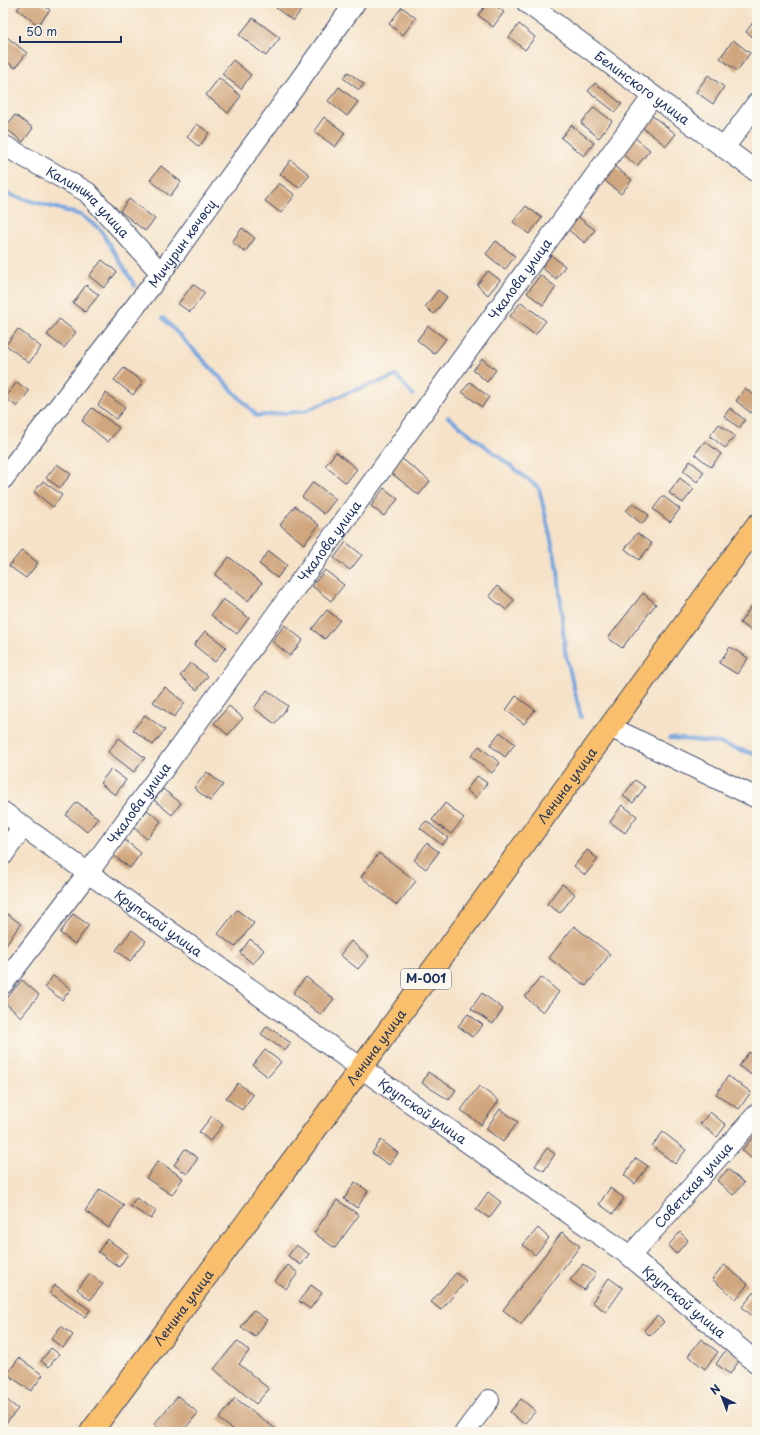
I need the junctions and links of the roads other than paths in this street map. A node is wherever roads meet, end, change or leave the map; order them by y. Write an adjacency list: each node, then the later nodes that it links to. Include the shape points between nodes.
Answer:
1 (355, 3): 8 (street, Мичурин көчөсү)
2 (527, 3): 3 (street, Белинского улица)
3 (653, 96): 6 (street, Белинского улица); 16 (street, Чкалова улица)
4 (757, 103): 6 (street)
5 (3, 145): 8 (street, Калинина улица, via 87,192)
6 (724, 148): 7 (street, Белинского улица)
7 (757, 172)
8 (161, 273): 9 (street, Мичурин көчөсү)
9 (3, 479)
10 (757, 524): 11 (main road, Ленина улица / М-001)
11 (610, 727): 12 (street); 18 (main road, Ленина улица / М-001)
12 (757, 798)
13 (3, 812): 14 (street, Крупской улица)
14 (23, 826): 15 (street); 16 (street, Крупской улица)
15 (3, 855)
16 (88, 873): 17 (street, Чкалова улица); 18 (street, Крупской улица)
17 (3, 984)
18 (361, 1068): 20 (street, Крупской улица); 23 (main road, Ленина улица / М-001)
19 (757, 1114): 20 (street, Советская улица)
20 (630, 1256): 21 (street, Крупской улица)
21 (757, 1363)
22 (489, 1400): 24 (street)
23 (91, 1432)
24 (465, 1432)

